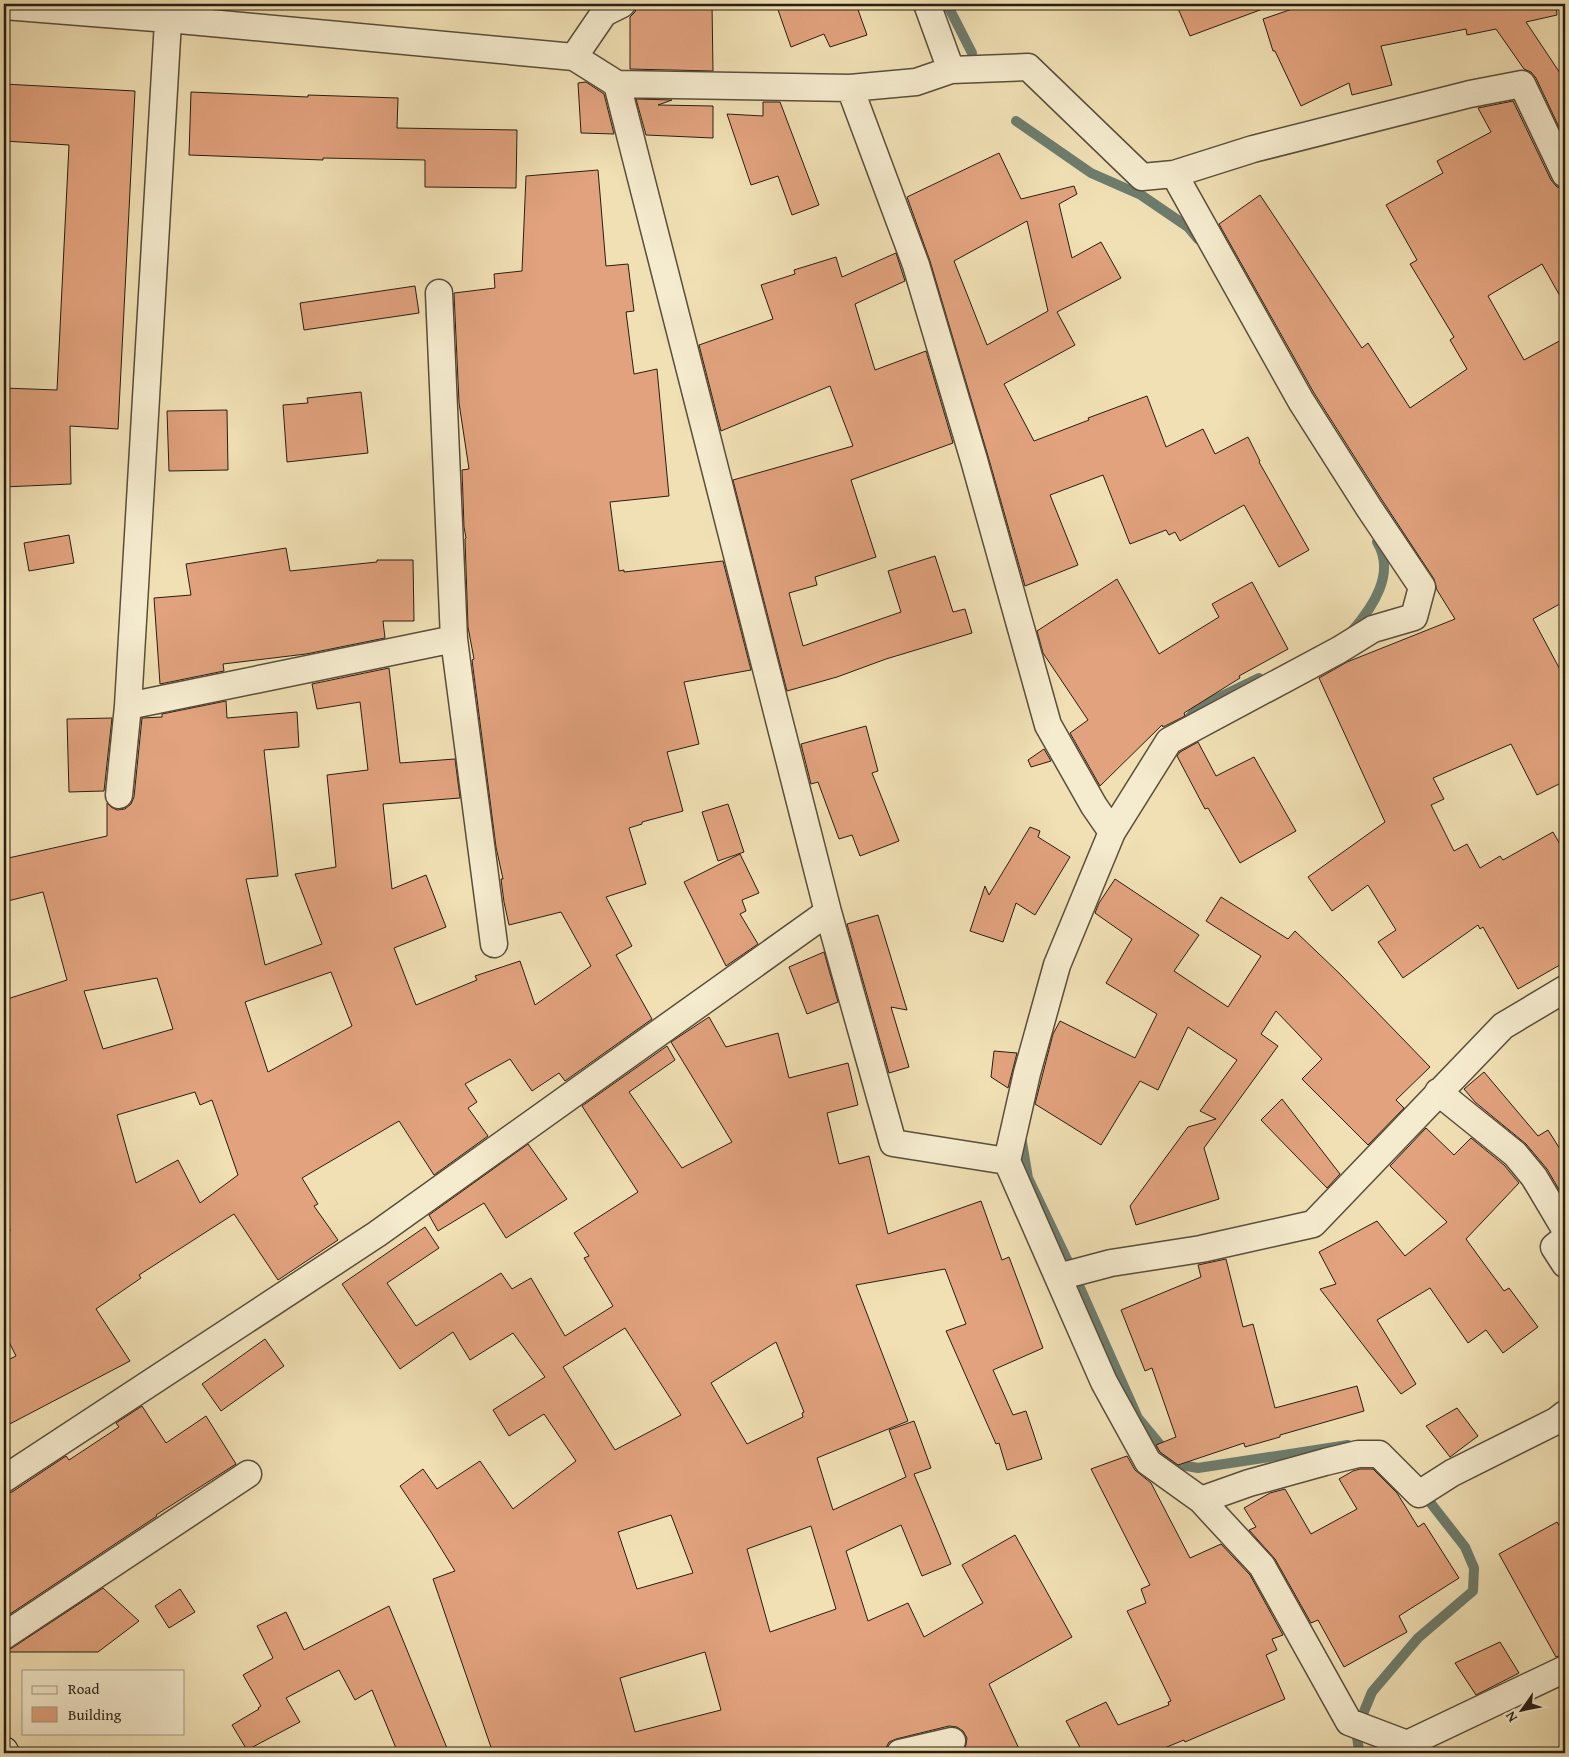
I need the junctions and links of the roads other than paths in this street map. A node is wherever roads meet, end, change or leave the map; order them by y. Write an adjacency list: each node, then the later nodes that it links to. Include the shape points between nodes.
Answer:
1 (622, 4): 5 (street, via 604,13)
2 (927, 4): 6 (street)
3 (4, 6): 4 (street)
4 (169, 11): 5 (street); 13 (street)
5 (574, 57): 7 (street)
6 (951, 70): 8 (street, via 916,82); 9 (street, via 1028,67 1142,177)
7 (617, 84): 8 (street); 16 (street)
8 (850, 88): 15 (street, via 916,265 1048,725)
9 (1174, 174): 10 (street, via 1253,149 1522,84); 15 (street, via 1301,401 1422,587 1414,617 1373,629 1169,742)
10 (1565, 174)
11 (439, 293): 12 (street)
12 (454, 639): 13 (street); 17 (street)
13 (128, 706): 14 (street)
14 (119, 795)
15 (1112, 832): 20 (street, via 1057,965)
16 (828, 912): 20 (street, via 893,1143); 27 (street, via 378,1234)
17 (494, 944)
18 (1565, 989): 19 (street, via 1503,1026)
19 (1438, 1092): 21 (street, via 1515,1154 1534,1177); 24 (street, via 1313,1224 1201,1249 1111,1263)
20 (1008, 1161): 24 (street)
21 (1565, 1229)
22 (1565, 1238): 23 (street, via 1554,1247)
23 (1565, 1264)
24 (1058, 1277): 28 (street, via 1104,1382 1148,1462)
25 (1562, 1422): 28 (street, via 1452,1473 1419,1494 1379,1454 1358,1454 1249,1483)
26 (248, 1474): 29 (street)
27 (4, 1479)
28 (1201, 1500): 32 (street, via 1262,1566 1349,1722)
29 (4, 1636)
30 (1565, 1668): 32 (street)
31 (952, 1741): 33 (street)
32 (1410, 1749)
33 (900, 1753)

